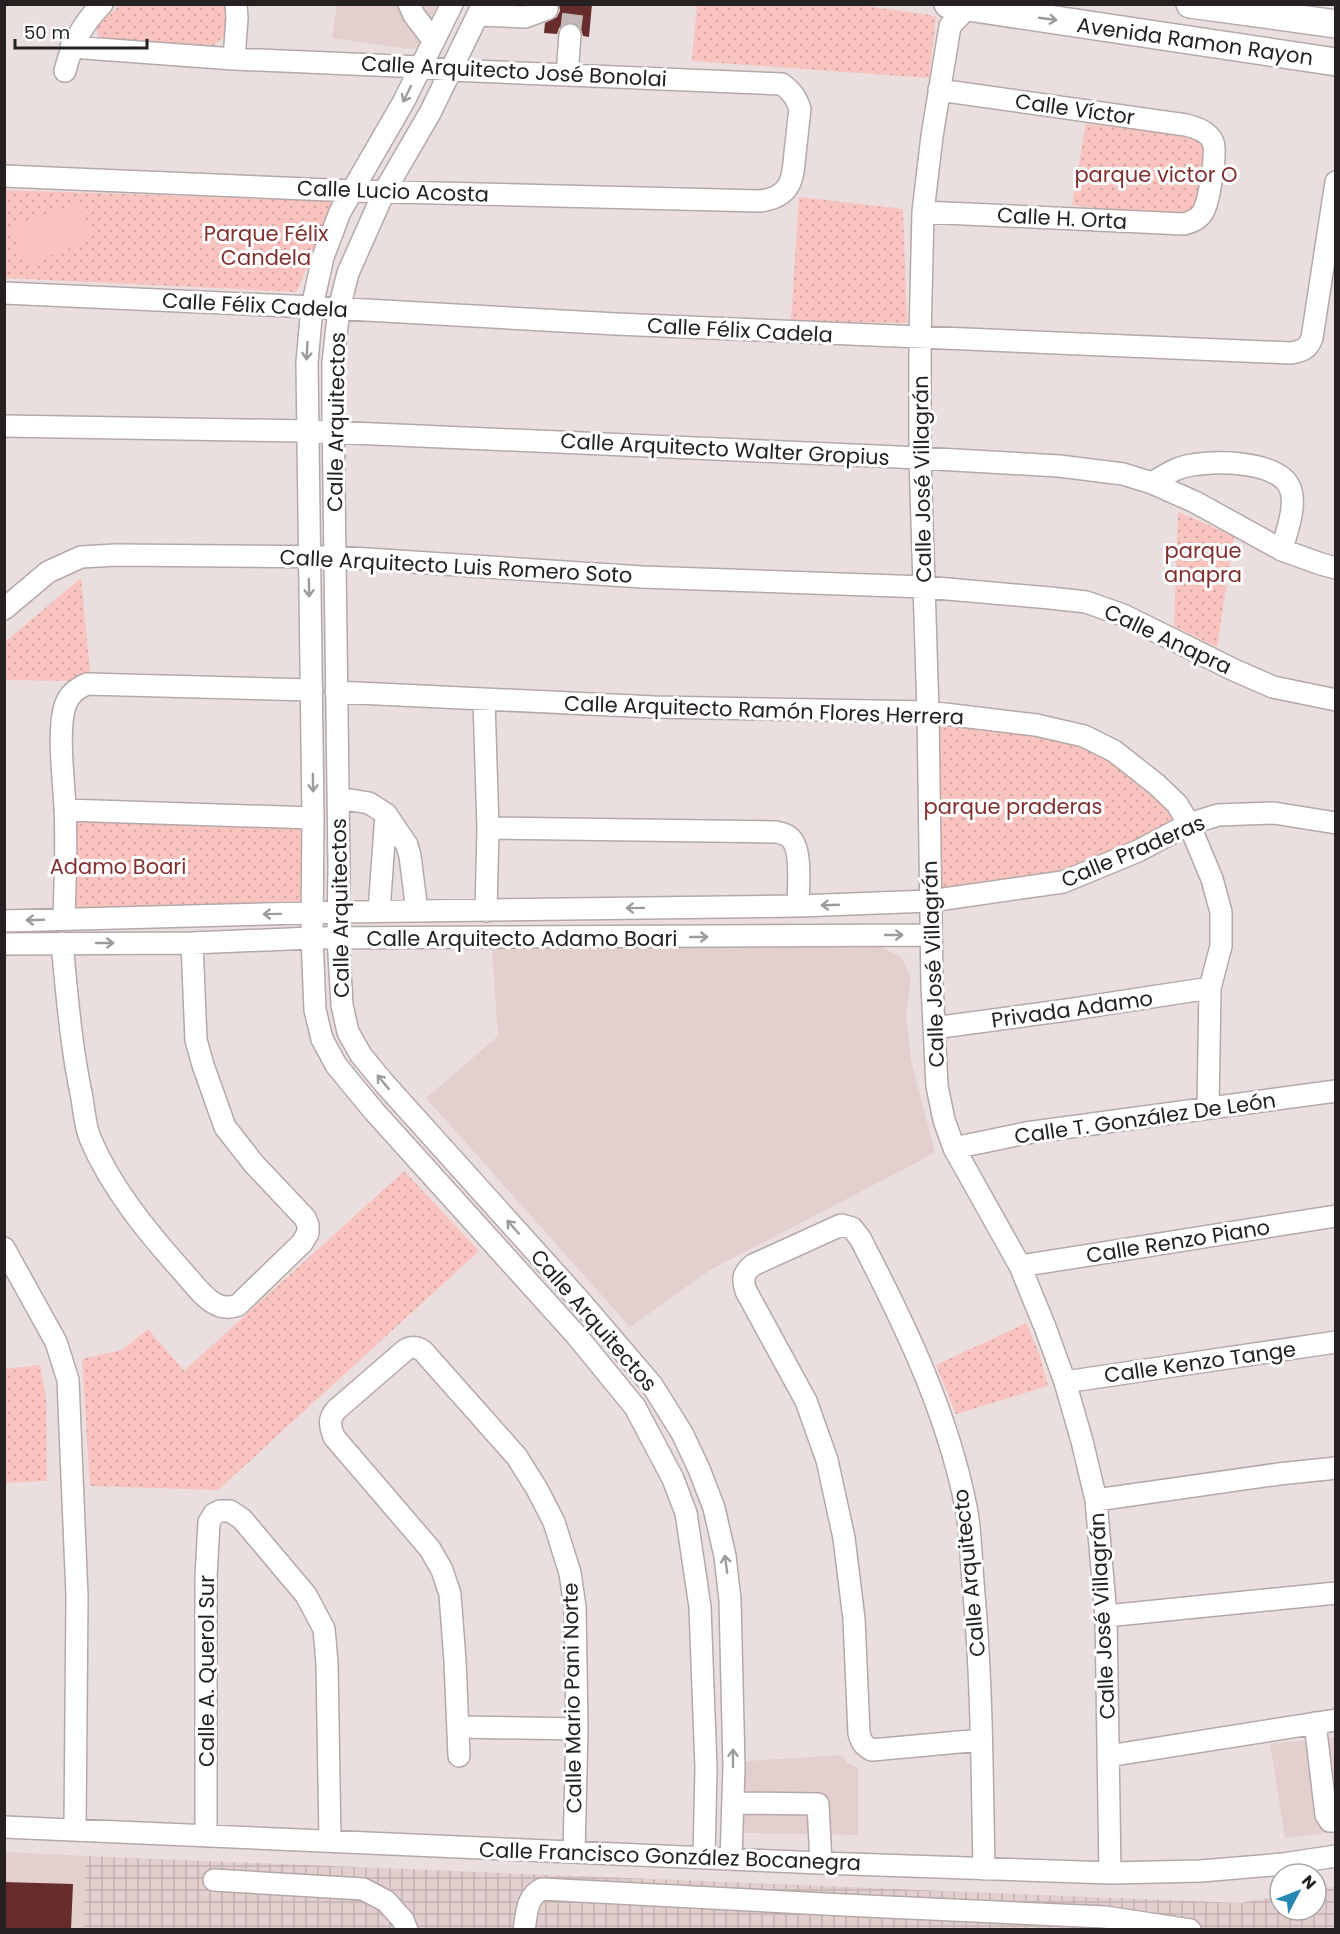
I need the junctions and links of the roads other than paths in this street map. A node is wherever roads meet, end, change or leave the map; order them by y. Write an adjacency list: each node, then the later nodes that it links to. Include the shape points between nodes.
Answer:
1 (102, 4): 13 (street)
2 (236, 4): 14 (street)
3 (409, 4): 12 (street)
4 (452, 4): 12 (street, Calle Arquitectos)
5 (939, 4): 9 (street)
6 (1190, 4): 10 (main road, Avenida Ramon Rayon)
7 (547, 9): 8 (street, via 525,17)
8 (481, 10): 17 (street, Calle Arquitectos)
9 (959, 11): 15 (main road, Avenida Ramon Rayon, one-way to 15); 20 (street, Calle José Villagrán)
10 (1335, 21)
11 (570, 35): 19 (street)
12 (433, 40): 16 (street, Calle Arquitectos)
13 (71, 47): 14 (street, Calle Arquitecto José Bonolai); 18 (street)
14 (234, 59): 16 (street, Calle Arquitecto José Bonolai)
15 (1335, 62)
16 (420, 67): 17 (street, Calle Arquitecto José Bonolai); 23 (street, Calle Arquitectos, one-way to 23)
17 (451, 70): 19 (street, Calle Arquitecto José Bonolai); 24 (street, Calle Arquitectos)
18 (65, 71)
19 (567, 75): 25 (street, Calle Arquitecto José Bonolai, via 782,84 792,91 800,109 793,177)
20 (939, 90): 26 (street, Calle José Villagrán); 27 (street, Calle Víctor, via 1201,129 1213,143 1214,154 1207,203)
21 (4, 176): 23 (street, Calle Lucio Acosta)
22 (1335, 182): 31 (street, Calle Félix Cadela, via 1311,338 1302,351)
23 (353, 191): 24 (street, Calle Lucio Acosta); 29 (street, Calle Arquitectos, via 340,212 323,257)
24 (384, 192): 25 (street, Calle Lucio Acosta, via 760,201); 30 (street, Calle Arquitectos, via 348,273)
25 (780, 195)
26 (923, 212): 27 (street, Calle H. Orta, via 1184,224); 31 (street, Calle José Villagrán)
27 (1199, 218)
28 (4, 293): 29 (street, Calle Félix Cadela)
29 (312, 307): 30 (street, Calle Félix Cadela); 34 (street, Calle Arquitectos, one-way to 34)
30 (339, 309): 31 (street, Calle Félix Cadela); 35 (street, Calle Arquitectos, via 333,362)
31 (920, 338): 37 (street, Calle José Villagrán)
32 (4, 426): 33 (street)
33 (26, 427): 34 (street); 36 (street)
34 (307, 431): 35 (street, Calle Arquitecto Walter Gropius); 40 (street, Calle Arquitectos)
35 (333, 432): 37 (street, Calle Arquitecto Walter Gropius); 41 (street, Calle Arquitectos)
36 (4, 443)
37 (920, 458): 38 (street, Calle Arquitecto Walter Gropius, via 1059,466 1122,474); 43 (street, Calle José Villagrán)
38 (1152, 483): 39 (street, Calle Arquitecto Walter Gropius); 39 (street, via 1177,469 1203,463 1228,463 1280,474 1291,489 1293,502)
39 (1282, 550): 42 (street, Calle Arquitecto Walter Gropius)
40 (309, 556): 41 (street, Calle Arquitecto Luis Romero Soto); 44 (street, Calle Arquitecto Luis Romero Soto, via 81,557 48,572); 45 (street, Calle Arquitectos, one-way to 45)
41 (336, 557): 43 (street, Calle Arquitecto Luis Romero Soto, via 642,577); 46 (street, Calle Arquitectos)
42 (1335, 568)
43 (925, 587): 48 (street, Calle Anapra, via 1086,602 1123,615 1273,687); 49 (street, Calle José Villagrán)
44 (4, 609)
45 (312, 690): 51 (street, via 87,684 75,690 64,707); 53 (street, Calle Arquitectos, one-way to 53)
46 (336, 692): 47 (street, Calle Arquitecto Ramón Flores Herrera); 50 (street, Calle Arquitectos)
47 (484, 700): 49 (street, Calle Arquitecto Ramón Flores Herrera); 56 (street)
48 (1335, 700)
49 (928, 712): 55 (street, Calle Arquitecto Ramón Flores Herrera, via 1036,725 1084,736 1133,765 1177,804); 57 (street, Calle José Villagrán)
50 (338, 798): 52 (street, via 369,803); 62 (street, Calle Arquitectos)
51 (65, 810): 53 (street); 64 (street)
52 (386, 814): 59 (street); 60 (street, via 407,844)
53 (313, 818): 63 (street, Calle Arquitectos)
54 (1335, 823): 55 (street, Calle Praderas, via 1275,813 1244,813)
55 (1189, 824): 57 (street, Calle Praderas, via 1138,851 1064,882); 72 (street, Calle Arquitecto Ramón Flores Herrera, via 1221,912 1221,946)
56 (488, 828): 58 (street, via 784,834 791,838 797,851); 61 (street)
57 (930, 902): 58 (street, Calle Arquitecto Adamo Boari, one-way to 58); 66 (street, Calle José Villagrán)
58 (798, 906): 61 (street, Calle Arquitecto Adamo Boari, one-way to 61)
59 (379, 911): 60 (street, Calle Arquitecto Adamo Boari); 62 (street, Calle Arquitecto Adamo Boari)
60 (417, 911): 61 (street, Calle Arquitecto Adamo Boari)
61 (486, 911)
62 (338, 912): 63 (street, Calle Arquitecto Adamo Boari); 68 (street, Calle Arquitectos)
63 (312, 913): 64 (street, Calle Arquitecto Adamo Boari, one-way to 64); 67 (street, Calle Arquitectos)
64 (64, 919): 65 (street, Calle Arquitecto Adamo Boari, one-way to 65)
65 (4, 921)
66 (931, 935): 68 (street, Calle Arquitecto Adamo Boari, one-way to 66); 73 (street, Calle José Villagrán)
67 (312, 938): 68 (street, Calle Arquitecto Adamo Boari); 69 (street, Calle Arquitecto Adamo Boari); 78 (street, Calle Arquitectos, via 315,1010 322,1039 336,1065)
68 (338, 938): 77 (street, Calle Arquitectos, one-way to 68, via 361,1055 348,1032 342,1005)
69 (192, 942): 70 (street, Calle Arquitecto Adamo Boari, one-way to 69); 70 (street, via 196,1040 225,1127 308,1225 302,1243 238,1305 223,1308 212,1303 190,1281 156,1241 114,1182 90,1137 73,1059)
70 (62, 943): 71 (street, Calle Arquitecto Adamo Boari)
71 (4, 944)
72 (1210, 988): 73 (street, Privada Adamo); 75 (street, Calle Arquitecto Ramón Flores Herrera)
73 (934, 1028): 76 (street, Calle José Villagrán, via 937,1086)
74 (1335, 1091): 75 (street, Calle T. González De León)
75 (1208, 1108): 76 (street, Calle T. González De León, via 1026,1133)
76 (954, 1148): 81 (street, Calle José Villagrán)
77 (467, 1177): 78 (street); 86 (street, Calle Arquitectos, one-way to 77, via 682,1433 652,1385)
78 (448, 1194): 87 (street, Calle Arquitectos, via 576,1335 635,1407 673,1479)
79 (1335, 1216): 81 (street, Calle Renzo Piano)
80 (4, 1248): 99 (street, via 56,1342 68,1380 77,1596)
81 (1020, 1266): 83 (street, Calle José Villagrán)
82 (1335, 1342): 83 (street, Calle Kenzo Tange)
83 (1065, 1382): 85 (street, Calle José Villagrán)
84 (1335, 1468): 85 (street)
85 (1096, 1500): 89 (street, Calle José Villagrán)
86 (714, 1508): 87 (street); 96 (street, Calle Arquitectos, one-way to 86, via 730,1600)
87 (686, 1513): 104 (street, Calle Arquitectos, via 703,1645)
88 (1335, 1593): 89 (street)
89 (1106, 1616): 95 (street, Calle José Villagrán)
90 (1325, 1722): 95 (street); 97 (street, via 1326,1815)
91 (458, 1727): 92 (street); 92 (street, Calle Mario Pani Norte, via 450,1594 442,1570 429,1549 334,1437 330,1421 336,1410 412,1347 423,1351 517,1457 554,1522 570,1573 575,1607); 94 (street)
92 (577, 1728): 102 (street, Calle Mario Pani Norte)
93 (981, 1740): 93 (street, Calle Arquitecto, via 978,1629 966,1508 942,1416 902,1320 860,1238 852,1228 841,1225 753,1265 744,1275 743,1283 806,1401 827,1460 844,1538 854,1619 859,1733 864,1745 872,1750); 107 (street, Calle Arquitecto)
94 (459, 1756)
95 (1108, 1756): 108 (street, Calle José Villagrán)
96 (733, 1803): 105 (street, Calle Arquitectos); 106 (street, via 818,1804)
97 (1335, 1821)
98 (4, 1827): 99 (street, Calle Francisco González Bocanegra)
99 (75, 1830): 100 (street, Calle Francisco González Bocanegra)
100 (206, 1836): 101 (street, Calle Francisco González Bocanegra); 101 (street, Calle A. Querol Sur, via 209,1522 214,1514 230,1511 242,1519 306,1595 324,1629)
101 (330, 1841): 102 (street, Calle Francisco González Bocanegra)
102 (574, 1852): 104 (street, Calle Francisco González Bocanegra)
103 (1335, 1856): 108 (street, Calle Francisco González Bocanegra, via 1201,1871)
104 (704, 1858): 105 (street, Calle Francisco González Bocanegra)
105 (731, 1859): 106 (street, Calle Francisco González Bocanegra)
106 (821, 1863): 107 (street, Calle Francisco González Bocanegra)
107 (984, 1869): 108 (street, Calle Francisco González Bocanegra)
108 (1110, 1873)
109 (214, 1880): 110 (street, via 363,1889 386,1901)
110 (407, 1929)
111 (524, 1929): 112 (street, via 529,1900 542,1889 1105,1917)
112 (1190, 1929)

